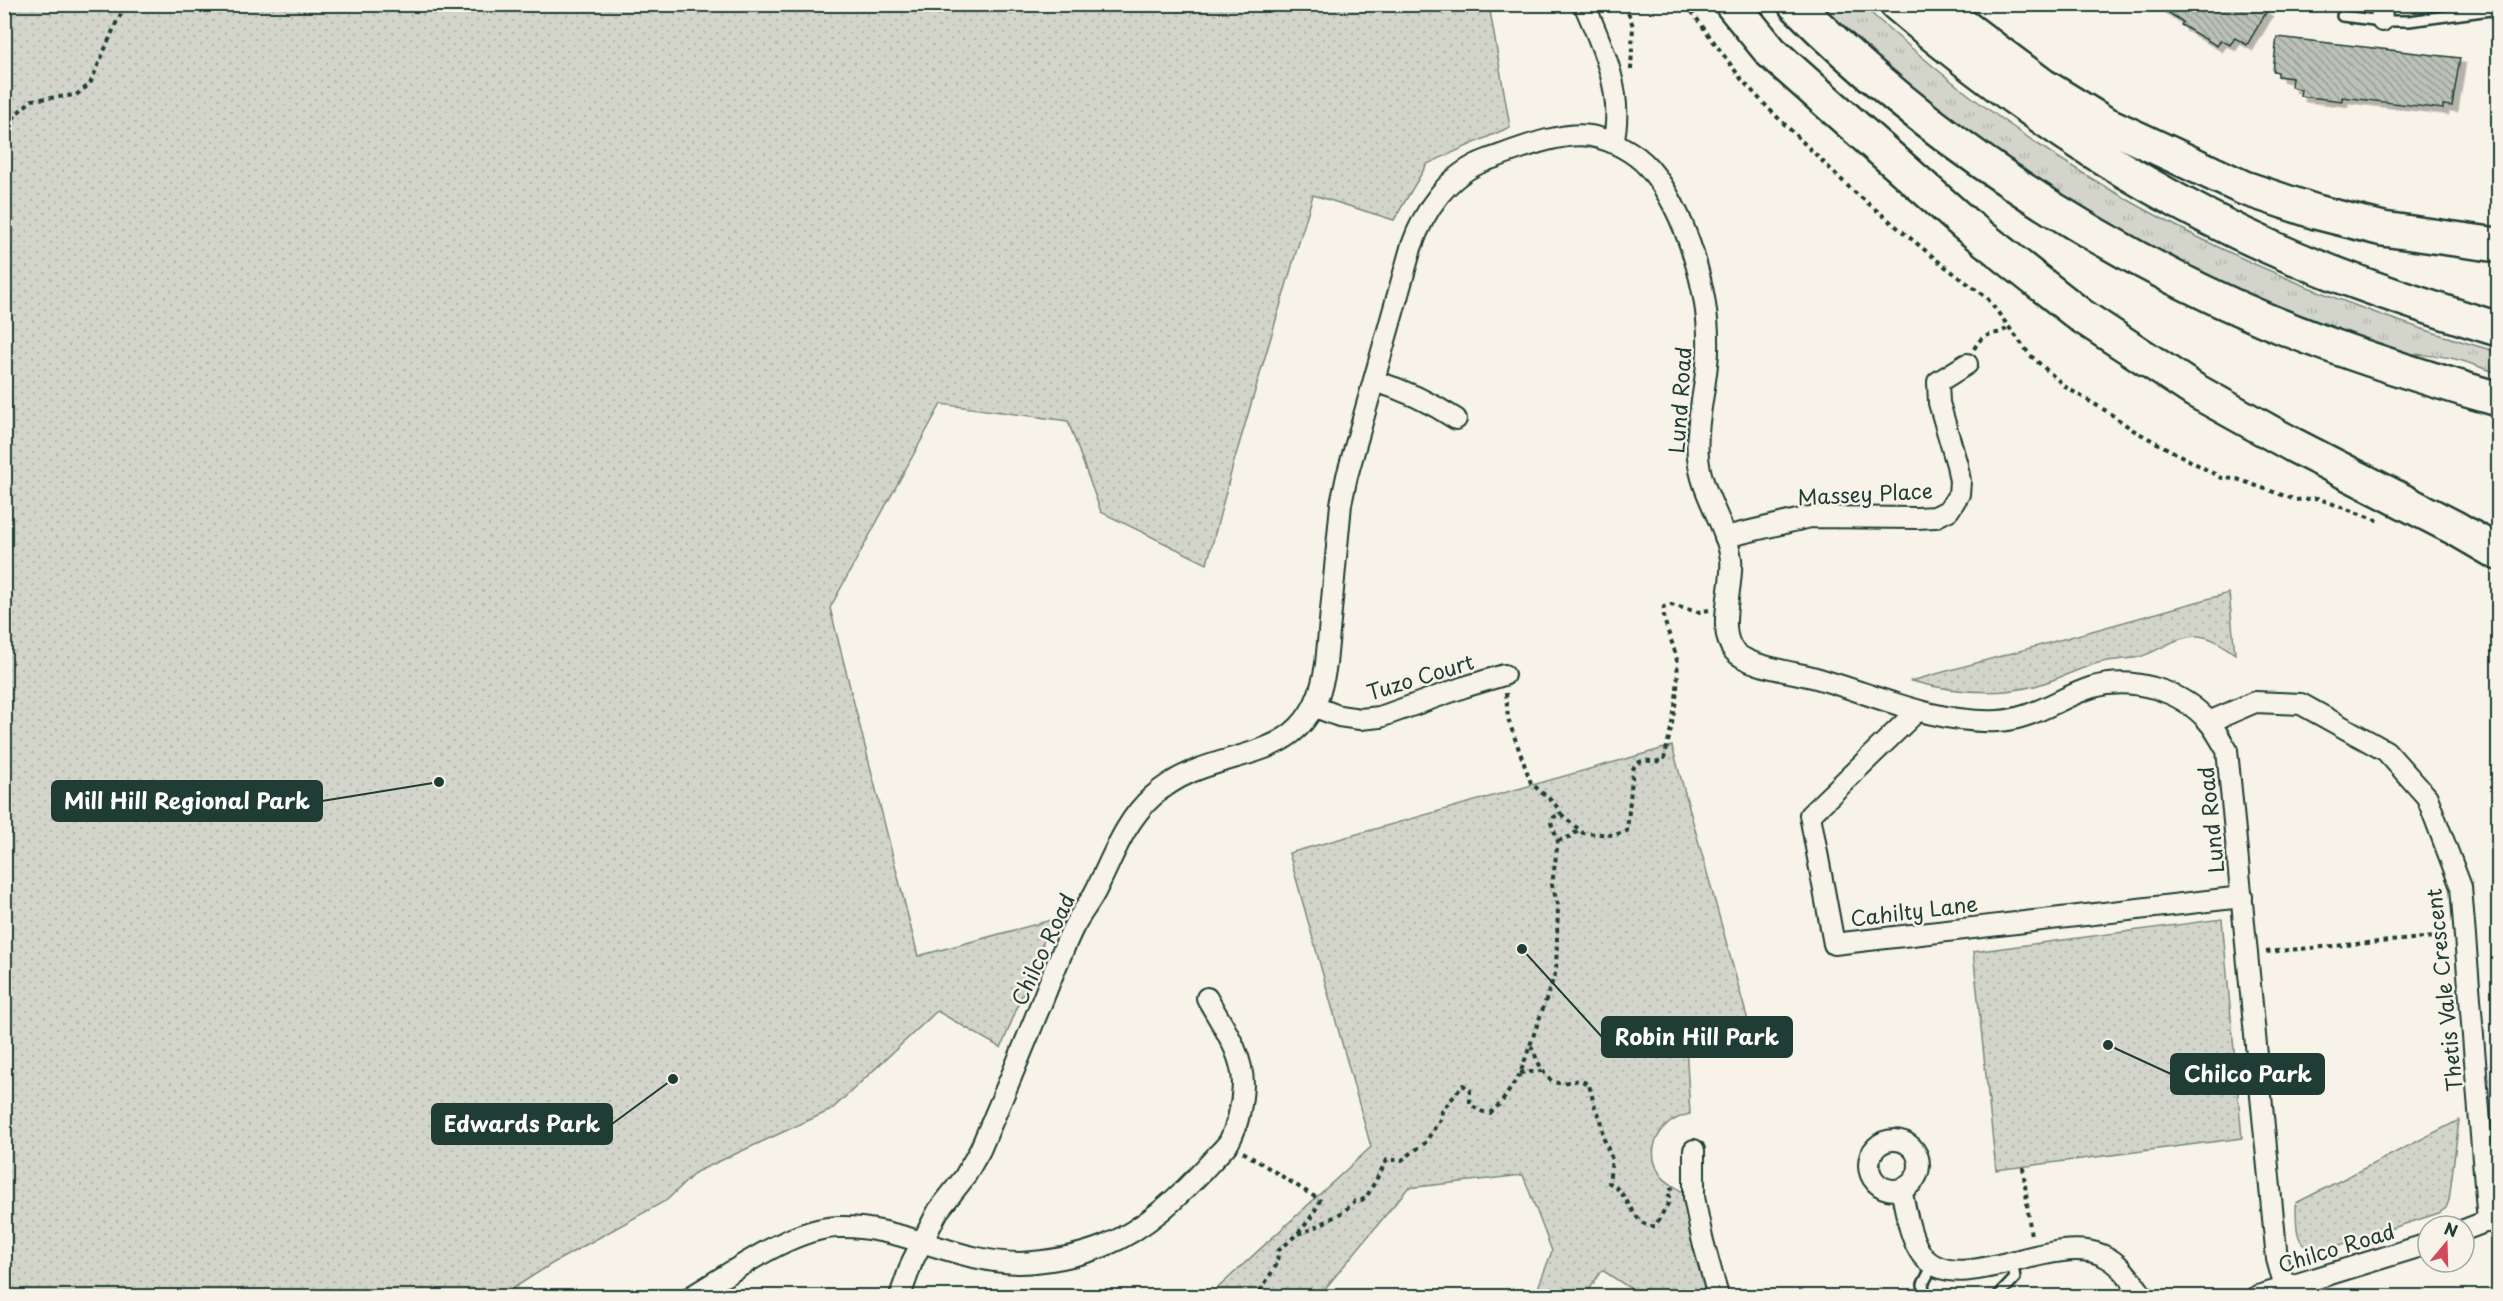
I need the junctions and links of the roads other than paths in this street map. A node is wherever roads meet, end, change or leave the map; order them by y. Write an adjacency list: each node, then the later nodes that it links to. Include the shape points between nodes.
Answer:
1 (1584, 4): 9 (street, via 1604,49 1614,93 1617,128)
2 (1732, 4): 16 (highway, via 1771,52 1965,224 2080,315 2193,390)
3 (1795, 4): 14 (highway, via 1870,74 1944,133 2091,232 2261,318 2341,350)
4 (1897, 4): 11 (highway, via 2021,105 2099,156 2204,215 2340,277)
5 (1934, 4): 10 (highway, via 2042,85 2104,123 2244,188 2383,229)
6 (2499, 9): 7 (lane, via 2409,21)
7 (2382, 13): 8 (lane)
8 (2342, 16)
9 (1613, 142): 13 (street, Lund Road, via 1589,136 1547,141 1476,164 1448,185 1425,213 1417,231); 17 (street, Lund Road, via 1647,166 1666,192 1694,260 1703,297 1708,349 1698,456 1703,483)
10 (2499, 245)
11 (2499, 329)
12 (1967, 364): 17 (street, Massey Place, via 1938,382 1939,403 1960,481 1959,494 1949,510 1935,517 1917,518 1810,517)
13 (1374, 381): 15 (street, via 1428,401); 21 (street, Lund Road, via 1341,504 1326,664)
14 (2499, 399)
15 (1456, 419)
16 (2455, 528): 18 (highway); 19 (highway)
17 (1725, 537): 22 (street, Lund Road, via 1732,577 1728,638 1737,654)
18 (2499, 545)
19 (2499, 553)
20 (1504, 675): 21 (street, Tuzo Court, via 1380,717 1340,716)
21 (1315, 707): 30 (street, Chilco Road, via 1300,727 1279,743 1195,769 1169,783 1136,815 1073,928 980,1150)
22 (1917, 711): 23 (street, Lund Road, via 1999,721 2033,715 2091,688 2121,683 2154,687 2185,701); 24 (street, Cahilty Lane, via 1810,815 1834,944)
23 (2209, 722): 24 (street, Lund Road, via 2227,750); 28 (street, Thetis Vale Crescent, via 2255,702 2301,704 2386,751 2427,798 2461,887)
24 (2241, 897): 34 (street, Lund Road, via 2277,1259)
25 (1207, 998): 30 (street, via 1236,1049 1243,1083 1240,1113 1228,1143 1165,1207 1104,1246 1062,1258 1020,1263 981,1259)
26 (1694, 1150): 37 (street, via 1694,1197)
27 (1901, 1190): 33 (street, via 1915,1242)
28 (2493, 1219): 29 (street)
29 (2476, 1225)
30 (921, 1242): 35 (street, via 876,1229 837,1227 806,1233); 36 (street, Chilco Road)
31 (2416, 1248): 34 (street, Chilco Road)
32 (2012, 1260): 33 (street, via 1968,1271 1948,1271); 39 (lane, via 2015,1278); 40 (street, via 2082,1249 2122,1267)
33 (1933, 1264): 38 (lane, via 1923,1284)
34 (2285, 1288): 41 (street, Chilco Road)
35 (692, 1296)
36 (900, 1296)
37 (1718, 1296)
38 (1925, 1296)
39 (1998, 1296)
40 (2143, 1296)
41 (2258, 1296)

